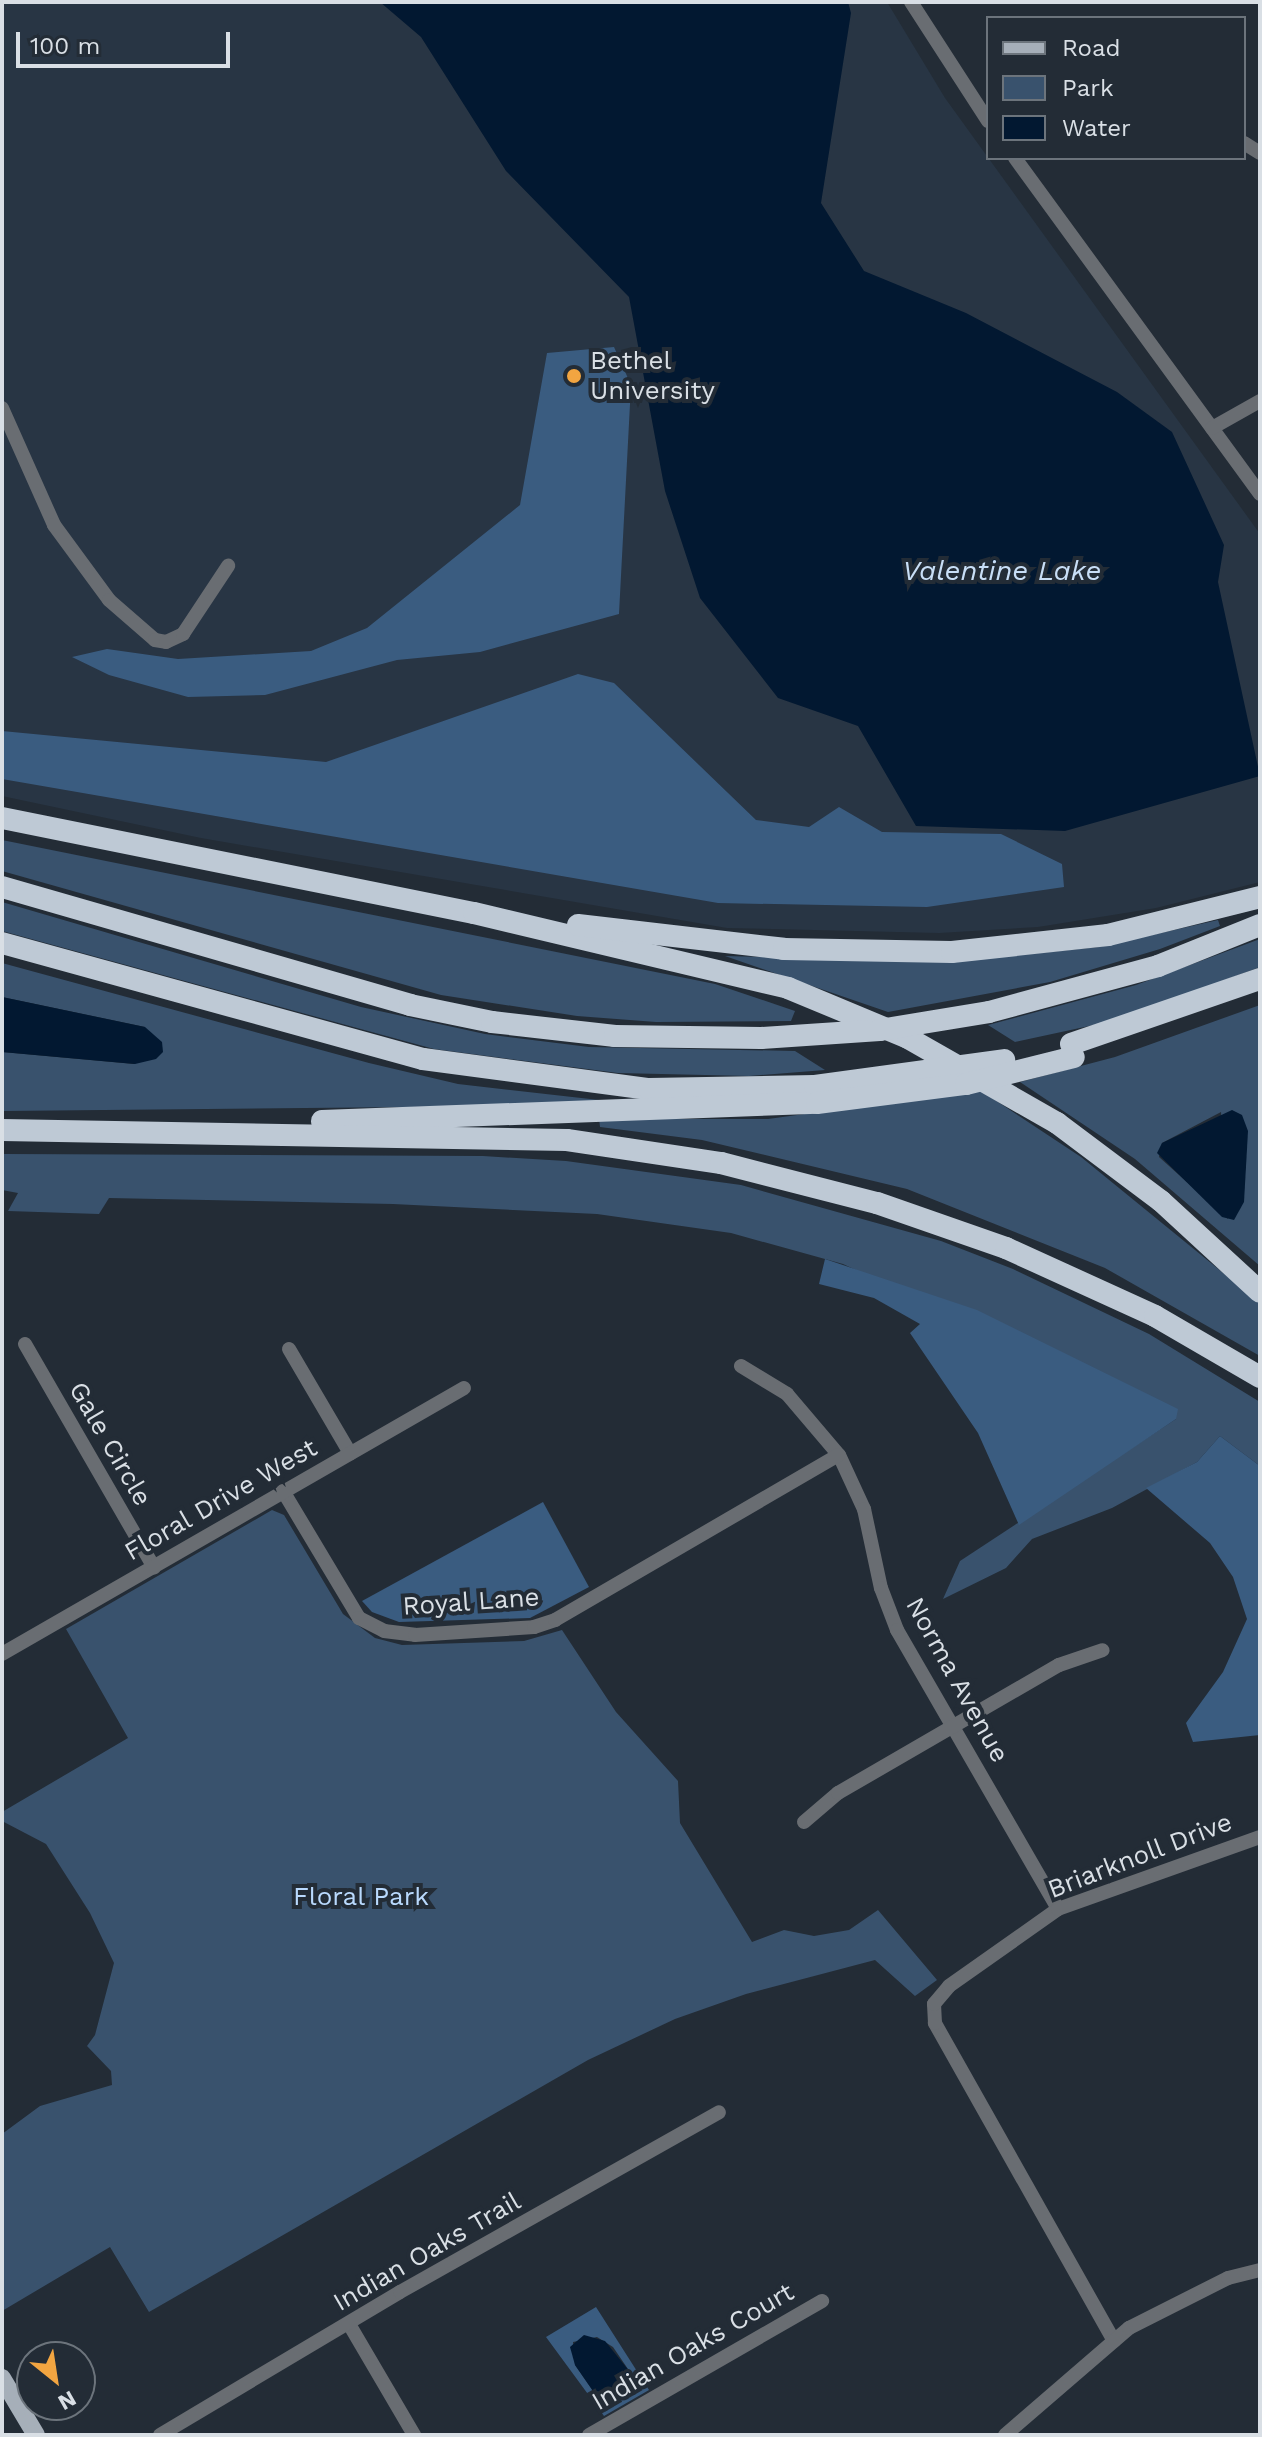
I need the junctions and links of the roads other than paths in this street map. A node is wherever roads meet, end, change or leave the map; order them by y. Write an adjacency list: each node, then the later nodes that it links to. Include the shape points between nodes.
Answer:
1 (911, 2): 2 (street)
2 (986, 118)
3 (1016, 160): 6 (street)
4 (1260, 401): 6 (street)
5 (2, 408): 8 (street, via 54,525 109,600 155,640 166,642 183,634)
6 (1212, 428): 7 (street)
7 (1260, 494)
8 (228, 566)
9 (2, 818): 12 (highway)
10 (2, 887): 13 (highway, bridge, via 410,1005 615,1036 761,1038 880,1030 989,1012 1158,966)
11 (1260, 897): 12 (highway, via 1108,935 926,953 784,949)
12 (474, 913): 21 (highway, via 788,988 908,1038 1003,1089 1110,1161)
13 (1260, 925)
14 (2, 943): 18 (highway, via 423,1059 649,1089)
15 (1260, 979): 17 (highway)
16 (1260, 990): 17 (highway)
17 (1073, 1050): 18 (highway, bridge, via 966,1084)
18 (816, 1095): 20 (highway)
19 (2, 1130): 20 (highway)
20 (41, 1131): 25 (highway, via 567,1140 721,1163 877,1203 1006,1248 1155,1316)
21 (1260, 1292)
22 (25, 1344): 30 (street, Gale Circle)
23 (289, 1349): 27 (street)
24 (741, 1366): 28 (street, Norma Avenue, via 787,1394)
25 (1260, 1377)
26 (464, 1388): 27 (street, Floral Drive West)
27 (350, 1453): 29 (street, Floral Drive West)
28 (839, 1455): 29 (street, Royal Lane, via 555,1620 534,1627 415,1635 384,1631 359,1618); 33 (street, Norma Avenue, via 864,1509 887,1610)
29 (283, 1491): 30 (street, Floral Drive West)
30 (154, 1567): 32 (street, Floral Drive West)
31 (1103, 1650): 33 (street, via 1059,1665)
32 (2, 1654)
33 (954, 1727): 34 (street, via 838,1793); 36 (street, Norma Avenue)
34 (804, 1822)
35 (1260, 1837): 36 (street, Briarknoll Drive)
36 (1058, 1909): 41 (street, Briarknoll Drive, via 949,1986 932,2015)
37 (719, 2112): 40 (street, Indian Oaks Trail)
38 (1260, 2270): 41 (street, via 1175,2302)
39 (822, 2301): 46 (street, Indian Oaks Court)
40 (349, 2324): 44 (street, Indian Oaks Trail); 45 (street)
41 (1114, 2341): 47 (street)
42 (2, 2378): 43 (main road)
43 (36, 2435)
44 (160, 2435)
45 (414, 2435)
46 (589, 2435)
47 (1005, 2435)

